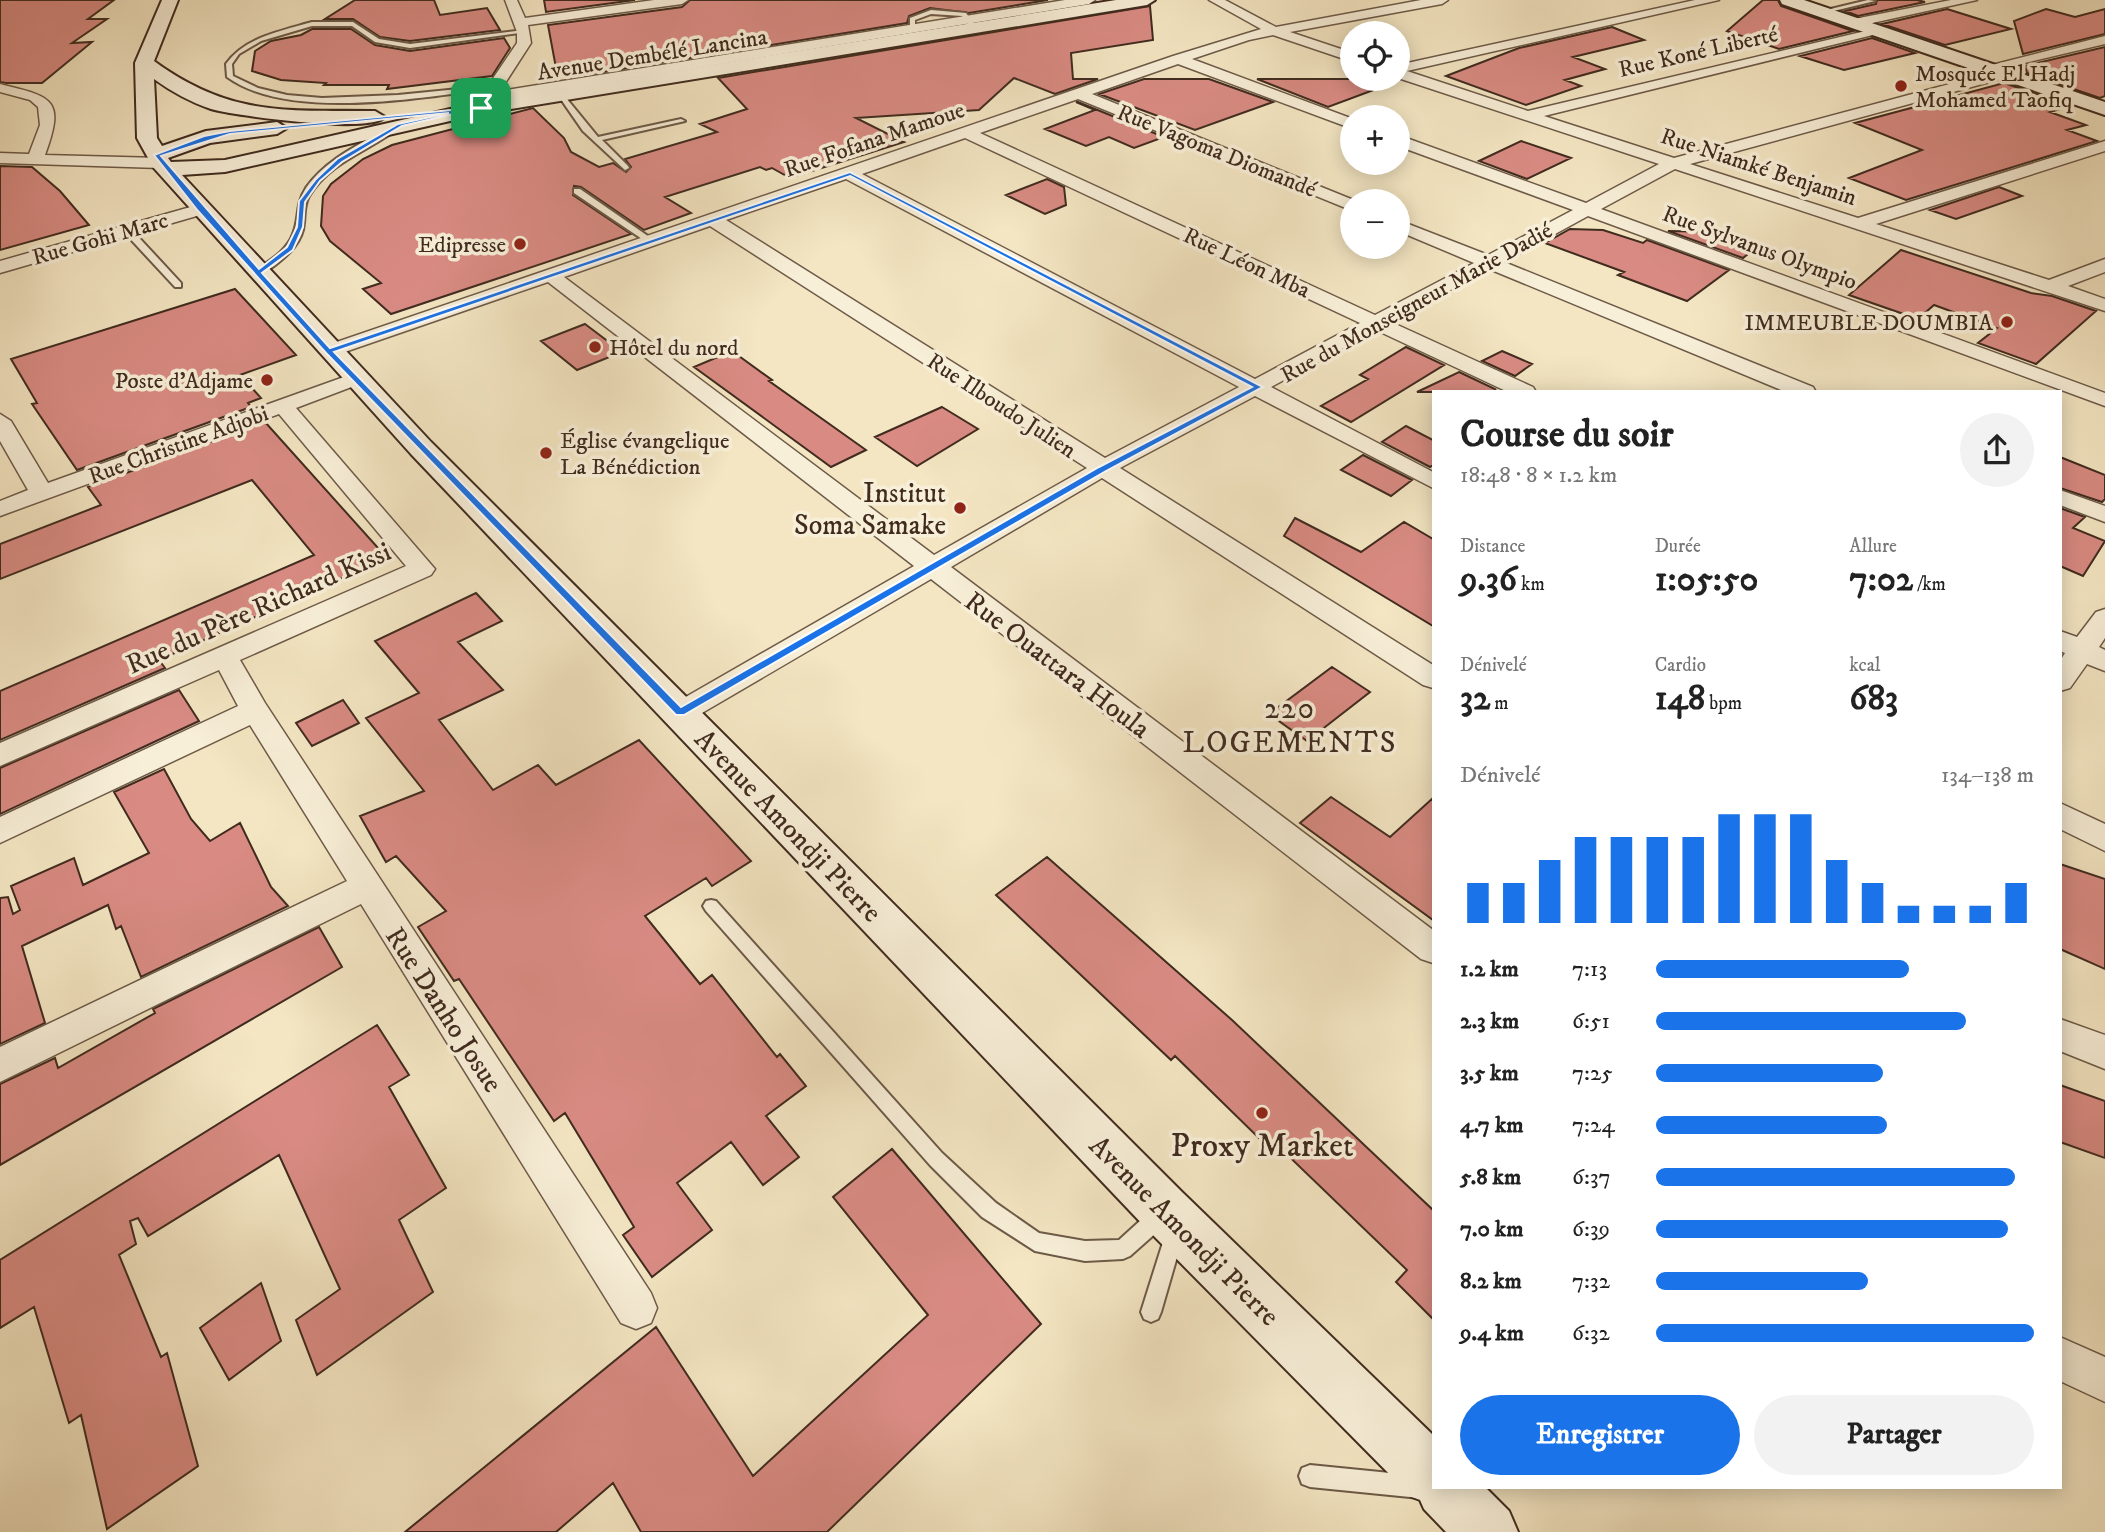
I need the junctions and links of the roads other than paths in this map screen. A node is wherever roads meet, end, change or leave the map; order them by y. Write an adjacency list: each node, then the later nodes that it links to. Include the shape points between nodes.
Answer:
1 (170, 0): 21 (street, Avenue Amondji Pierre)
2 (511, 0): 15 (street)
3 (682, 0): 15 (street)
4 (1089, 0): 14 (street)
5 (1147, 0): 14 (street, Avenue Dembélé Lancina)
6 (1215, 0): 16 (street)
7 (1442, 0): 16 (street, Rue Fofana Mamoue)
8 (1713, 0): 22 (street)
9 (1788, 0): 12 (street)
10 (1971, 0): 13 (street)
11 (1872, 1): 12 (lane)
12 (1821, 12): 13 (street)
13 (1854, 23): 17 (street)
14 (971, 24): 27 (street, Avenue Dembélé Lancina); 28 (street, via 912,29)
15 (522, 27): 28 (street, via 524,43); 28 (lane, via 410,46 377,41 353,24 312,24 258,40 229,64 230,77 243,86 307,98)
16 (1274, 31): 19 (street); 20 (street, Rue Fofana Mamoue)
17 (1878, 32): 23 (street); 30 (street, Rue Koné Liberté)
18 (2105, 40): 23 (street, Rue du Monseigneur Marie Dadié)
19 (1340, 54)
20 (1178, 59): 26 (street, Rue Fofana Mamoue); 31 (street)
21 (144, 63): 32 (street, via 198,97 222,105); 41 (street, Avenue Amondji Pierre, via 147,138)
22 (1410, 68)
23 (1995, 71): 29 (street); 42 (street, Rue du Monseigneur Marie Dadié)
24 (1410, 75): 30 (street, Rue Niamké Benjamin)
25 (0, 88): 40 (street, via 45,104 48,125)
26 (1082, 94): 34 (street, Rue Fofana Mamoue); 46 (street, Rue Vagoma Diomandé)
27 (562, 95): 28 (street, Avenue Dembélé Lancina); 35 (lane)
28 (489, 97): 32 (street, Avenue Dembélé Lancina)
29 (2105, 109)
30 (1528, 115): 42 (street, Rue Niamké Benjamin)
31 (1340, 119)
32 (393, 121): 38 (street, Avenue Dembélé Lancina); 41 (street, Avenue Dembélé Lancina, via 206,137); 57 (lane, via 318,180 302,201 300,227 290,248)
33 (681, 121): 35 (lane)
34 (968, 132): 44 (street, Rue Fofana Mamoue); 62 (street, Rue Léon Mba)
35 (597, 139): 43 (lane)
36 (1410, 144): 48 (street, Rue Sylvanus Olympio)
37 (2105, 146): 50 (street)
38 (273, 154): 41 (street, Avenue Dembélé Lancina, via 225,166); 47 (street, via 239,167 208,187)
39 (0, 158): 40 (street)
40 (35, 159): 41 (street)
41 (162, 162): 47 (street, Avenue Amondji Pierre)
42 (1674, 163): 48 (street, Rue du Monseigneur Marie Dadié); 50 (street, Rue Niamké Benjamin)
43 (625, 168)
44 (850, 174): 49 (street, Rue Fofana Mamoue); 65 (street)
45 (577, 191): 53 (lane)
46 (1340, 201)
47 (201, 209): 51 (street, Rue Gohi Marc); 57 (street, Avenue Amondji Pierre)
48 (1585, 209): 54 (street, Rue du Monseigneur Marie Dadié); 68 (street, Rue Sylvanus Olympio)
49 (713, 220): 53 (street, Rue Fofana Mamoue); 71 (street, Rue Ilboudo Julien)
50 (1861, 223): 60 (street, Rue Niamké Benjamin)
51 (127, 230): 56 (street, Rue Gohi Marc); 59 (lane)
52 (1410, 230): 54 (street)
53 (651, 241): 58 (street, Rue Fofana Mamoue)
54 (1489, 263): 62 (street, Rue du Monseigneur Marie Dadié); 67 (street)
55 (2105, 265): 60 (street)
56 (0, 267)
57 (258, 273): 63 (street, Avenue Amondji Pierre)
58 (550, 275): 63 (street, Rue Fofana Mamoue); 77 (street, Rue Ouattara Houla)
59 (178, 285)
60 (2049, 287): 61 (street, Rue Niamké Benjamin)
61 (2105, 305)
62 (1377, 323): 65 (street, Rue du Monseigneur Marie Dadié); 66 (street, Rue Léon Mba)
63 (329, 351): 64 (street, Avenue Amondji Pierre)
64 (355, 379): 69 (street, Rue Christine Adjobi); 84 (street, Avenue Amondji Pierre)
65 (1259, 387): 71 (street, Rue du Monseigneur Marie Dadié); 72 (street)
66 (1521, 390)
67 (1800, 390)
68 (2105, 400)
69 (283, 406): 73 (street, Rue Christine Adjobi); 80 (street, Rue du Père Richard Kissi, via 422,569)
70 (0, 421): 73 (street)
71 (1102, 469): 77 (street, Rue du Monseigneur Marie Dadié); 81 (street, Rue Ilboudo Julien)
72 (1432, 480)
73 (42, 494): 75 (street, Rue Christine Adjobi)
74 (2062, 498): 76 (street)
75 (0, 509)
76 (2105, 515)
77 (931, 568): 84 (street, Rue du Monseigneur Marie Dadié); 91 (street, Rue Ouattara Houla)
78 (2105, 618): 79 (street)
79 (2082, 650): 82 (street)
80 (224, 655): 83 (street, Rue Danho Josue); 85 (street, Rue du Père Richard Kissi)
81 (1432, 677)
82 (2062, 678)
83 (255, 710): 87 (street); 89 (street, Rue Danho Josue)
84 (680, 713): 95 (street, Avenue Amondji Pierre)
85 (0, 755)
86 (2062, 816): 88 (street)
87 (0, 831)
88 (2105, 839)
89 (367, 886): 94 (street); 96 (street, Rue Danho Josue)
90 (711, 906): 95 (lane, via 936,1159 989,1210 1035,1242 1085,1251 1123,1249)
91 (1432, 948)
92 (2062, 1036): 93 (street)
93 (2105, 1052)
94 (0, 1065)
95 (1171, 1218): 97 (lane); 101 (street, Avenue Amondji Pierre)
96 (636, 1308)
97 (1151, 1312)
98 (2062, 1359): 99 (street)
99 (2105, 1380)
100 (1310, 1476): 102 (lane)
101 (1432, 1484)
102 (1443, 1495): 103 (street, Avenue Amondji Pierre)
103 (1488, 1532)

